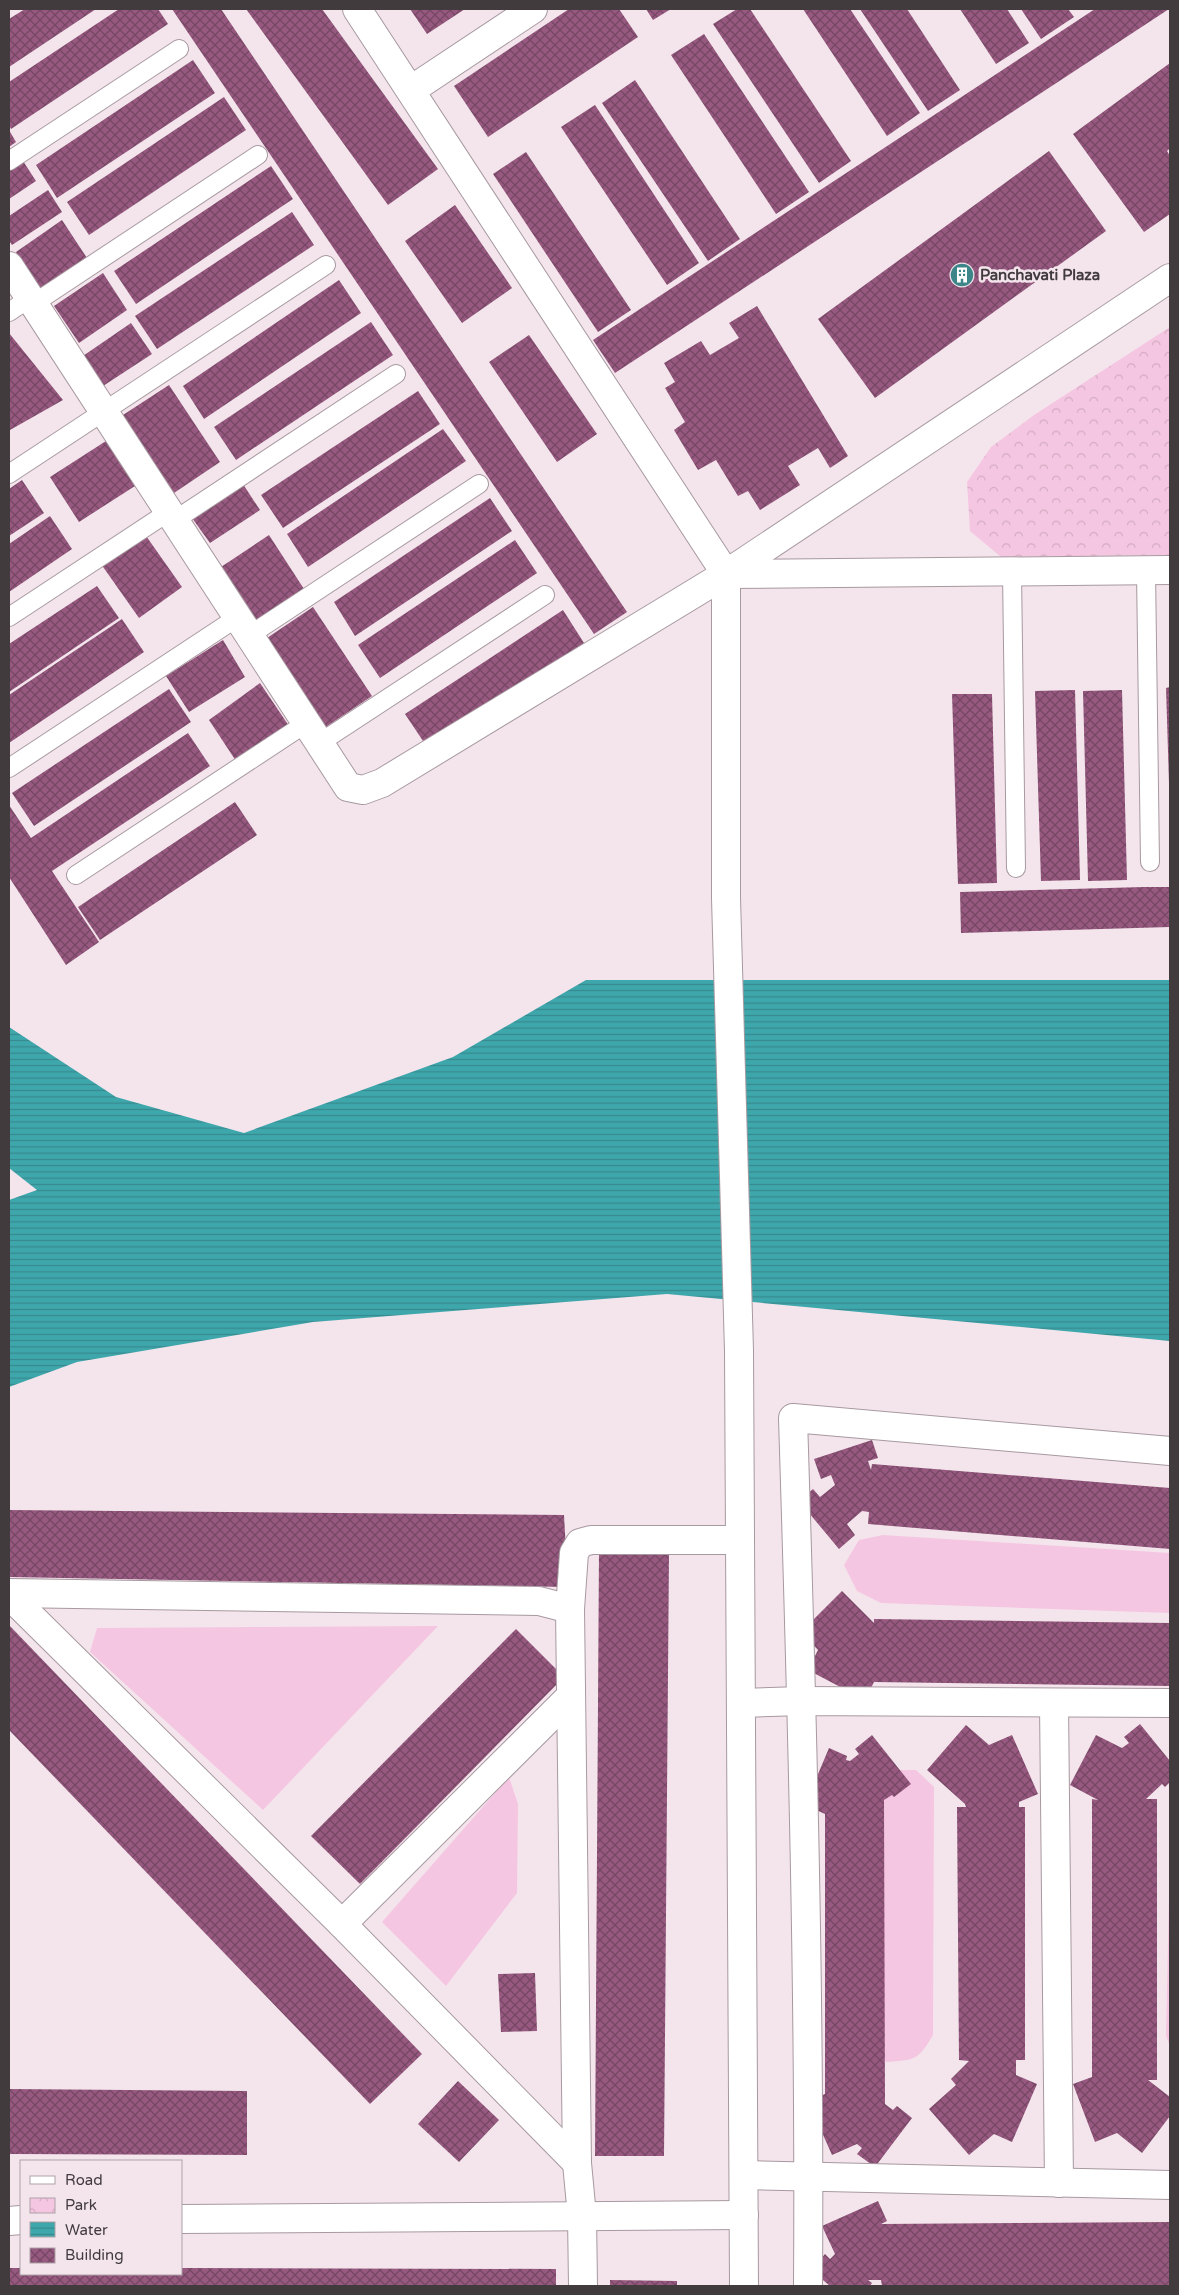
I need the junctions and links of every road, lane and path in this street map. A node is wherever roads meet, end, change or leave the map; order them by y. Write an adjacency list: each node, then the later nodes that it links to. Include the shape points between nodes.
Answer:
1 (357, 9): 4 (street)
2 (533, 9): 4 (street)
3 (178, 49): 6 (lane)
4 (410, 90): 18 (street)
5 (258, 155): 10 (lane)
6 (9, 161)
7 (326, 265): 12 (lane)
8 (9, 266): 10 (street)
9 (1170, 278): 18 (street)
10 (24, 305): 12 (street)
11 (396, 374): 15 (lane)
12 (104, 411): 13 (lane); 15 (street)
13 (9, 474)
14 (479, 484): 21 (lane)
15 (172, 516): 20 (lane); 21 (street)
16 (1158, 570): 17 (street); 24 (lane)
17 (1012, 572): 18 (street); 25 (lane)
18 (726, 574): 22 (street, via 382,783 363,790 348,787); 28 (street, via 726,898 739,1351)
19 (545, 595): 22 (lane)
20 (9, 618)
21 (244, 626): 22 (street); 23 (lane)
22 (314, 732): 26 (lane)
23 (9, 768)
24 (1150, 862)
25 (1016, 868)
26 (76, 875)
27 (1170, 1452): 32 (street, via 793,1418)
28 (740, 1540): 30 (street, via 591,1540 580,1543 574,1553); 33 (street)
29 (9, 1594): 30 (street, via 539,1601); 36 (street)
30 (570, 1609): 31 (street)
31 (570, 1696): 36 (street); 37 (street)
32 (802, 1701): 33 (street); 34 (street); 39 (street)
33 (741, 1702): 38 (street)
34 (1054, 1703): 35 (street); 40 (street)
35 (1170, 1703)
36 (342, 1924): 37 (street)
37 (577, 2163): 43 (street)
38 (744, 2175): 39 (street); 42 (street)
39 (808, 2176): 40 (street); 47 (street)
40 (1059, 2182): 41 (street)
41 (1170, 2185)
42 (744, 2214): 43 (street); 46 (street)
43 (582, 2216): 44 (street); 45 (street)
44 (182, 2219)
45 (583, 2286)
46 (744, 2286)
47 (808, 2286)

